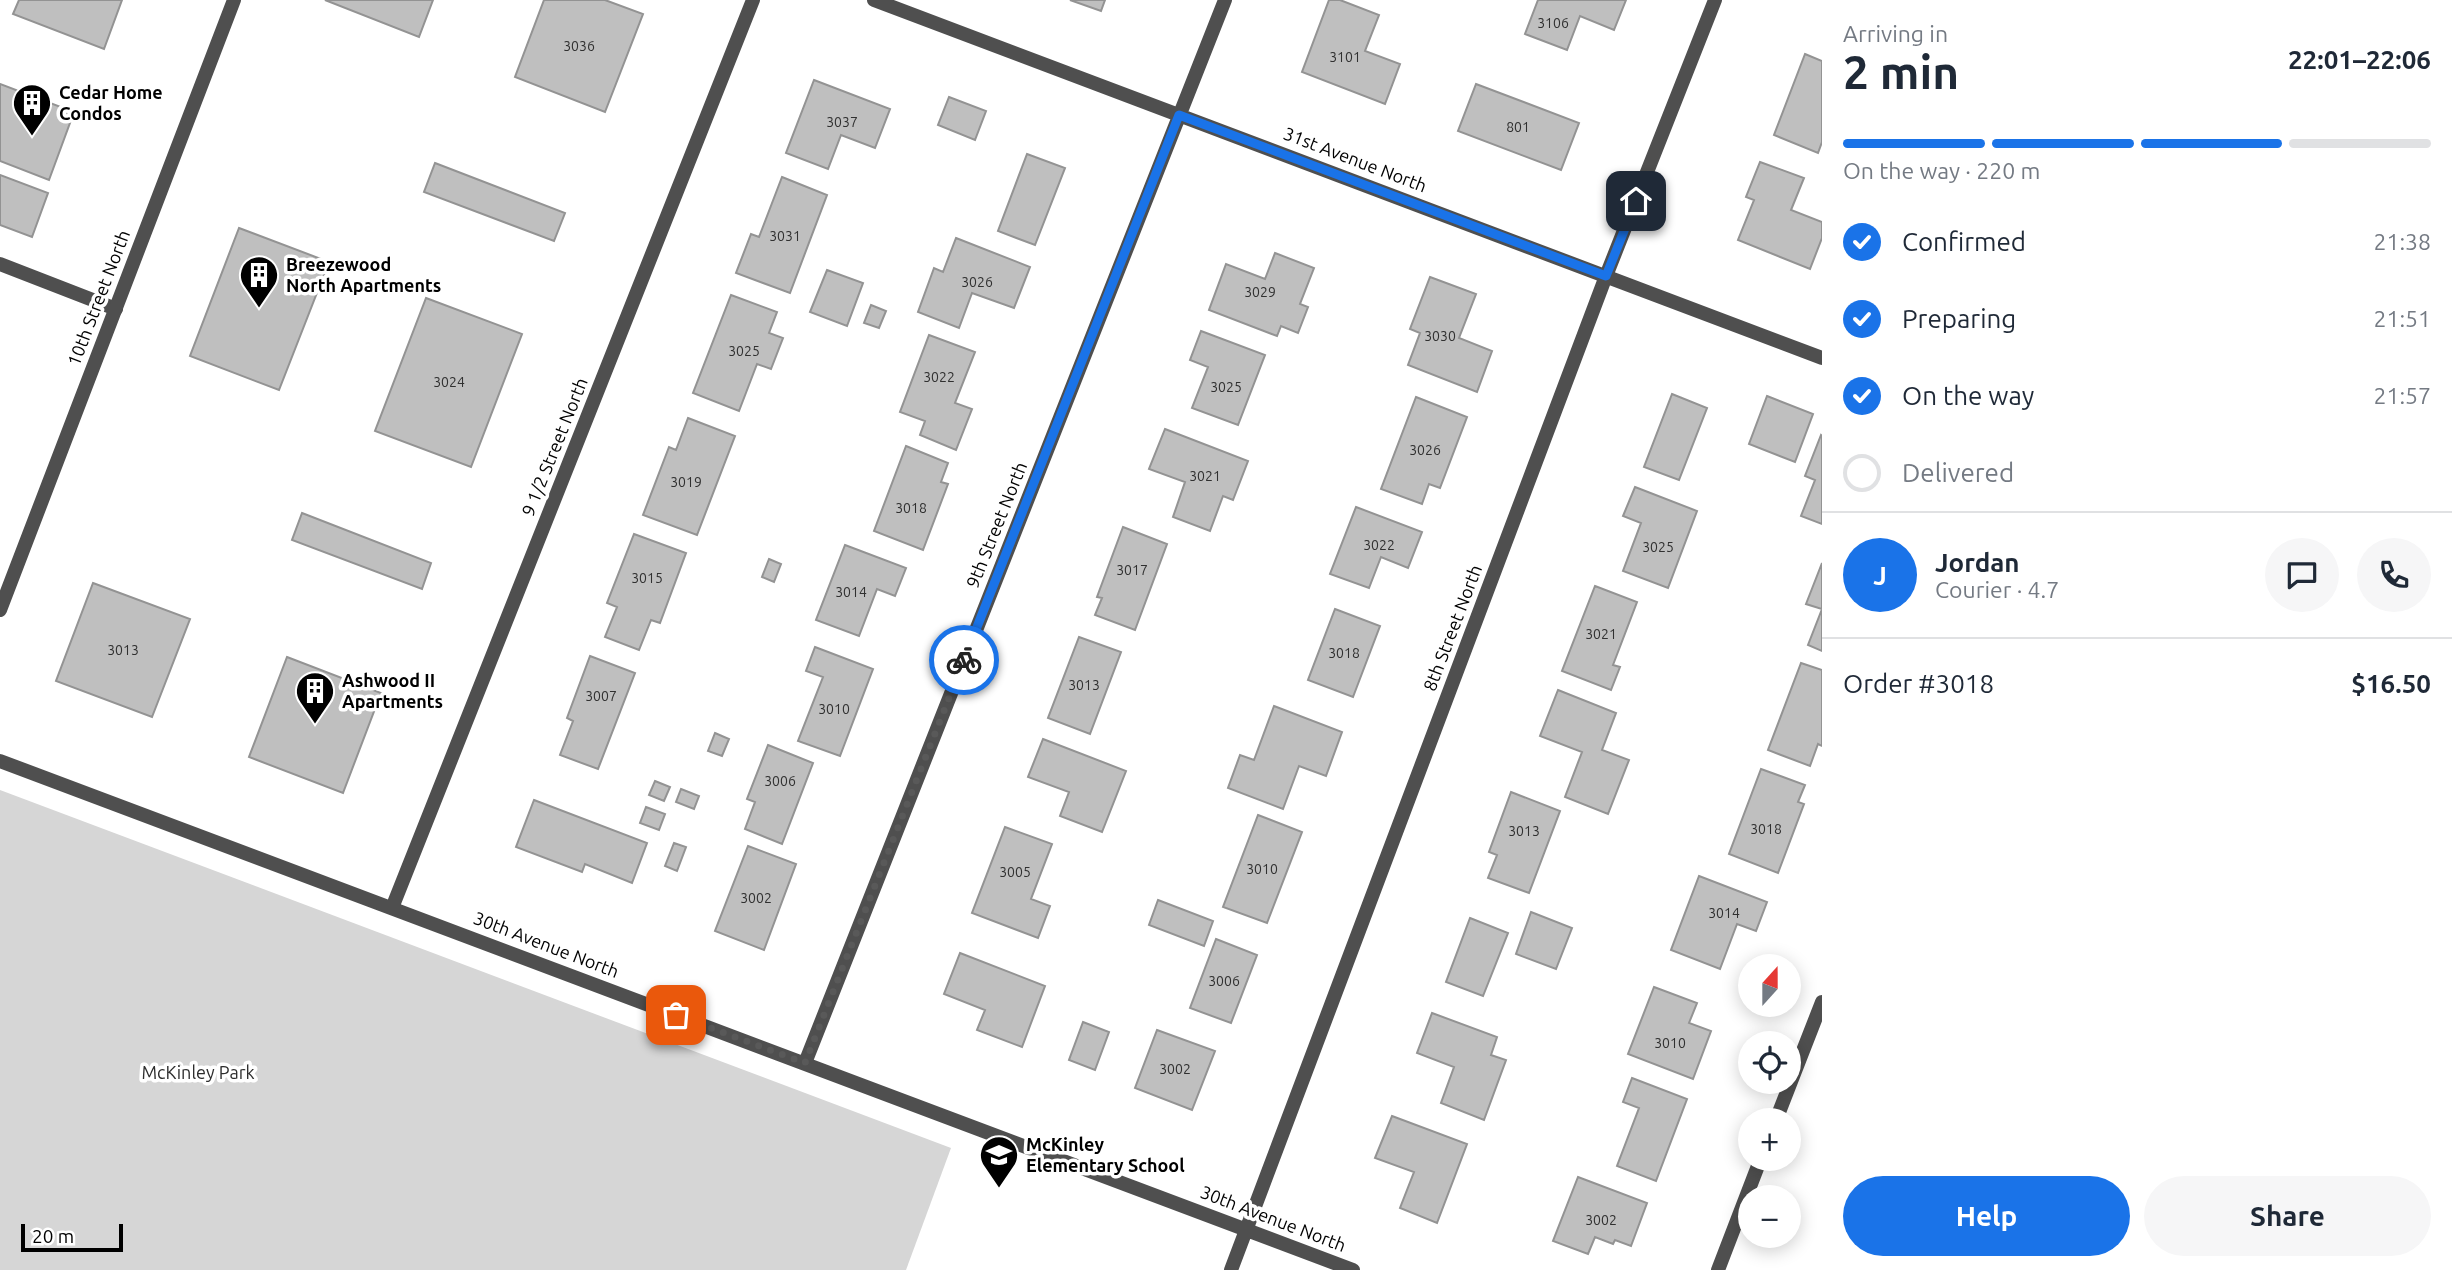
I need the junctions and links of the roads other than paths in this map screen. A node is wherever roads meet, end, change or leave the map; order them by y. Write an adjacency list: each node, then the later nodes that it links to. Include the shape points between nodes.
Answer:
1 (234, 0): 9 (street, 10th Street North)
2 (753, 0): 13 (street, 9 1/2 Street North)
3 (874, 0): 6 (street, 31st Avenue North)
4 (1225, 0): 6 (street, 9th Street North)
5 (1714, 0): 8 (street, 8th Street North)
6 (1179, 115): 8 (street, 31st Avenue North); 15 (street, 9th Street North)
7 (0, 264): 9 (street)
8 (1606, 276): 10 (street, 31st Avenue North); 18 (street, 8th Street North)
9 (116, 309): 11 (street, 10th Street North)
10 (1822, 358)
11 (0, 610)
12 (0, 761): 13 (street, 30th Avenue North)
13 (392, 908): 15 (street, 30th Avenue North)
14 (1822, 1002): 16 (street)
15 (805, 1063): 18 (street, 30th Avenue North)
16 (1781, 1108)
17 (1756, 1171): 21 (street)
18 (1247, 1230): 19 (street, 8th Street North); 20 (street, 30th Avenue North)
19 (1231, 1270)
20 (1353, 1270)
21 (1718, 1270)

